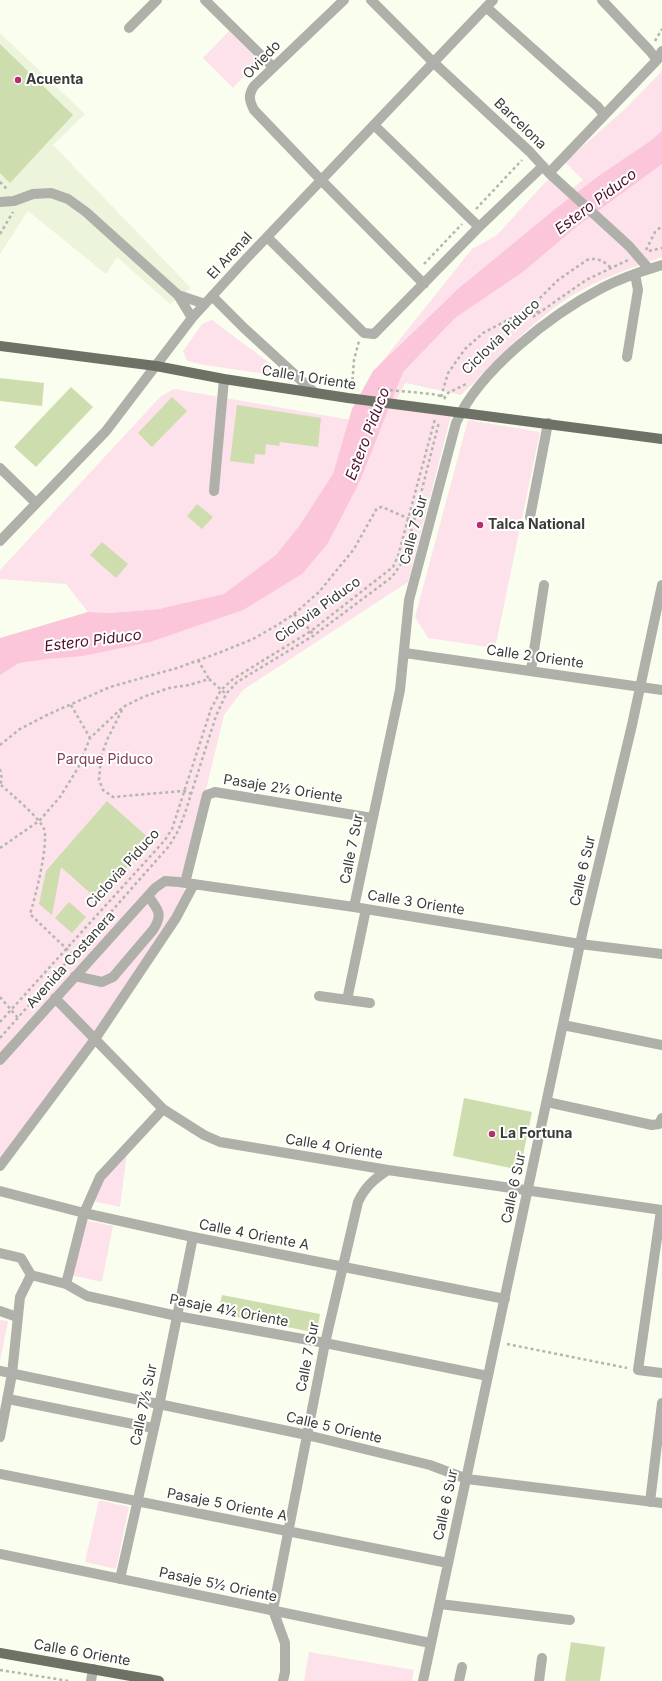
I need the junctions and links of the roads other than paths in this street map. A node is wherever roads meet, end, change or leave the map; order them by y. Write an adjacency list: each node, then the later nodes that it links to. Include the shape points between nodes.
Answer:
1 (157, 0): 7 (street)
2 (206, 0): 11 (street)
3 (344, 0): 11 (street, Oviedo)
4 (371, 0): 10 (street, Barcelona)
5 (602, 0): 9 (street)
6 (490, 3): 10 (street, El Arenal); 12 (street)
7 (129, 28)
8 (662, 51): 9 (street)
9 (657, 60): 12 (street)
10 (433, 62): 13 (street, El Arenal); 14 (street, Barcelona)
11 (273, 67): 15 (street, Oviedo, via 249,93 250,102 254,110)
12 (604, 115): 14 (street)
13 (374, 125): 15 (street, El Arenal); 17 (street)
14 (546, 169): 17 (street); 20 (street, Barcelona, via 629,246 642,254)
15 (322, 181): 18 (street, El Arenal); 22 (street, Oviedo)
16 (0, 202): 23 (street, via 14,201 33,194 51,193 68,199 86,212)
17 (479, 226): 22 (street)
18 (267, 237): 22 (street, via 364,333 374,334); 24 (street, El Arenal)
19 (662, 265): 20 (street, Calle 7 Sur)
20 (649, 269): 21 (street, Calle 7 Sur)
21 (635, 274): 28 (street, via 638,290); 32 (street, Calle 7 Sur, via 570,306 528,339 495,368)
22 (424, 284)
23 (178, 295): 25 (street); 26 (street)
24 (212, 296): 25 (street, El Arenal); 31 (street)
25 (205, 304): 26 (street, El Arenal)
26 (192, 318): 29 (street, El Arenal)
27 (0, 346): 29 (main road, Calle 1 Oriente)
28 (627, 357)
29 (156, 366): 30 (main road, Calle 1 Oriente); 37 (street, El Arenal, via 106,431)
30 (224, 379): 31 (main road, Calle 1 Oriente); 36 (street)
31 (315, 394): 32 (main road, Calle 1 Oriente)
32 (460, 412): 33 (main road, Calle 1 Oriente); 42 (street, Calle 7 Sur, via 410,600)
33 (548, 423): 34 (main road, Calle 1 Oriente); 38 (street)
34 (662, 439)
35 (0, 468): 37 (street)
36 (214, 492)
37 (36, 503): 39 (street, El Arenal)
38 (530, 517)
39 (0, 540)
40 (544, 585): 43 (street)
41 (662, 585): 44 (street, Calle 6 Sur)
42 (405, 653): 43 (street, Calle 2 Oriente); 46 (street, Calle 7 Sur, via 400,690)
43 (531, 670): 44 (street, Calle 2 Oriente)
44 (640, 687): 45 (street, Calle 2 Oriente); 52 (street, Calle 6 Sur)
45 (662, 690)
46 (372, 818): 48 (street, Pasaje 2½ Oriente, via 215,792 207,795); 50 (street, Calle 7 Sur)
47 (165, 881): 48 (street, Calle 3 Oriente); 49 (street, Avenida Costanera)
48 (190, 883): 50 (street, Calle 3 Oriente); 60 (street, via 176,918)
49 (148, 896): 54 (street, Avenida Costanera); 54 (street, via 158,910 158,922 113,978 102,982)
50 (354, 907): 51 (street, Calle 3 Oriente)
51 (366, 909): 52 (street, Calle 3 Oriente); 57 (street)
52 (580, 944): 53 (street, Calle 3 Oriente); 59 (street, Calle 6 Sur)
53 (662, 954)
54 (76, 976): 56 (street, Avenida Costanera)
55 (319, 996): 57 (street)
56 (55, 998): 60 (street, Calle 4 Oriente); 62 (street, Avenida Costanera)
57 (347, 1000): 58 (street)
58 (370, 1004)
59 (563, 1025): 61 (street); 63 (street, Calle 6 Sur)
60 (94, 1039): 64 (street, Calle 4 Oriente); 66 (street)
61 (662, 1045)
62 (0, 1060)
63 (547, 1102): 65 (street, via 652,1125); 68 (street, Calle 6 Sur)
64 (163, 1109): 67 (street, Calle 4 Oriente, via 220,1142); 71 (street, via 100,1177)
65 (661, 1122)
66 (0, 1166)
67 (388, 1170): 68 (street, Calle 4 Oriente); 74 (street, Calle 7 Sur, via 373,1179 363,1191 354,1215)
68 (528, 1190): 70 (street, Calle 4 Oriente); 77 (street, Calle 6 Sur)
69 (0, 1191): 71 (street, Calle 4 Oriente A)
70 (662, 1210): 83 (street, via 638,1370)
71 (84, 1213): 72 (street, Calle 4 Oriente A); 76 (street)
72 (193, 1237): 74 (street, Calle 4 Oriente A); 79 (street, Calle 7½ Sur)
73 (0, 1253): 75 (street, via 20,1258)
74 (342, 1266): 77 (street, Calle 4 Oriente A); 81 (street, Calle 7 Sur)
75 (31, 1275): 76 (street, Pasaje 4½ Oriente); 80 (street, via 20,1297)
76 (66, 1284): 79 (street, Pasaje 4½ Oriente, via 86,1296)
77 (505, 1299): 85 (street, Calle 6 Sur)
78 (0, 1311): 80 (street)
79 (177, 1316): 81 (street, Pasaje 4½ Oriente); 88 (street, Calle 7½ Sur)
80 (17, 1318): 84 (street)
81 (325, 1343): 85 (street, Pasaje 4½ Oriente); 90 (street, Calle 7 Sur)
82 (0, 1371): 84 (street, Calle 5 Oriente)
83 (662, 1373)
84 (12, 1374): 86 (street); 88 (street, Calle 5 Oriente)
85 (488, 1376): 93 (street, Calle 6 Sur)
86 (8, 1399): 89 (street); 91 (street)
87 (662, 1403): 95 (street)
88 (159, 1406): 89 (street, Calle 7½ Sur); 90 (street, Calle 5 Oriente)
89 (153, 1428): 94 (street, Calle 7½ Sur)
90 (307, 1435): 93 (street, Calle 5 Oriente, via 430,1465); 97 (street, Calle 7 Sur)
91 (0, 1437)
92 (0, 1474): 94 (street, Pasaje 5 Oriente A)
93 (467, 1479): 95 (street, Calle 5 Oriente); 99 (street, Calle 6 Sur)
94 (137, 1501): 97 (street, Pasaje 5 Oriente A); 100 (street, Calle 7½ Sur)
95 (650, 1502): 96 (street, Calle 5 Oriente)
96 (662, 1503)
97 (288, 1531): 99 (street, Pasaje 5 Oriente A); 102 (street, Calle 7 Sur)
98 (0, 1554): 100 (street, Pasaje 5½ Oriente)
99 (448, 1563): 101 (street, Calle 6 Sur)
100 (120, 1579): 102 (street, Pasaje 5½ Oriente)
101 (440, 1604): 103 (street); 104 (street, Calle 6 Sur)
102 (273, 1610): 104 (street, Pasaje 5½ Oriente); 111 (street, via 285,1642)
103 (570, 1620)
104 (430, 1643): 112 (street, Calle 6 Sur)
105 (0, 1653): 108 (main road, Calle 6 Oriente)
106 (542, 1658): 114 (street)
107 (462, 1667): 113 (street)
108 (93, 1669): 109 (street); 110 (main road, Calle 6 Oriente)
109 (91, 1681)
110 (159, 1681)
111 (283, 1681)
112 (423, 1681)
113 (459, 1681)
114 (539, 1681)

